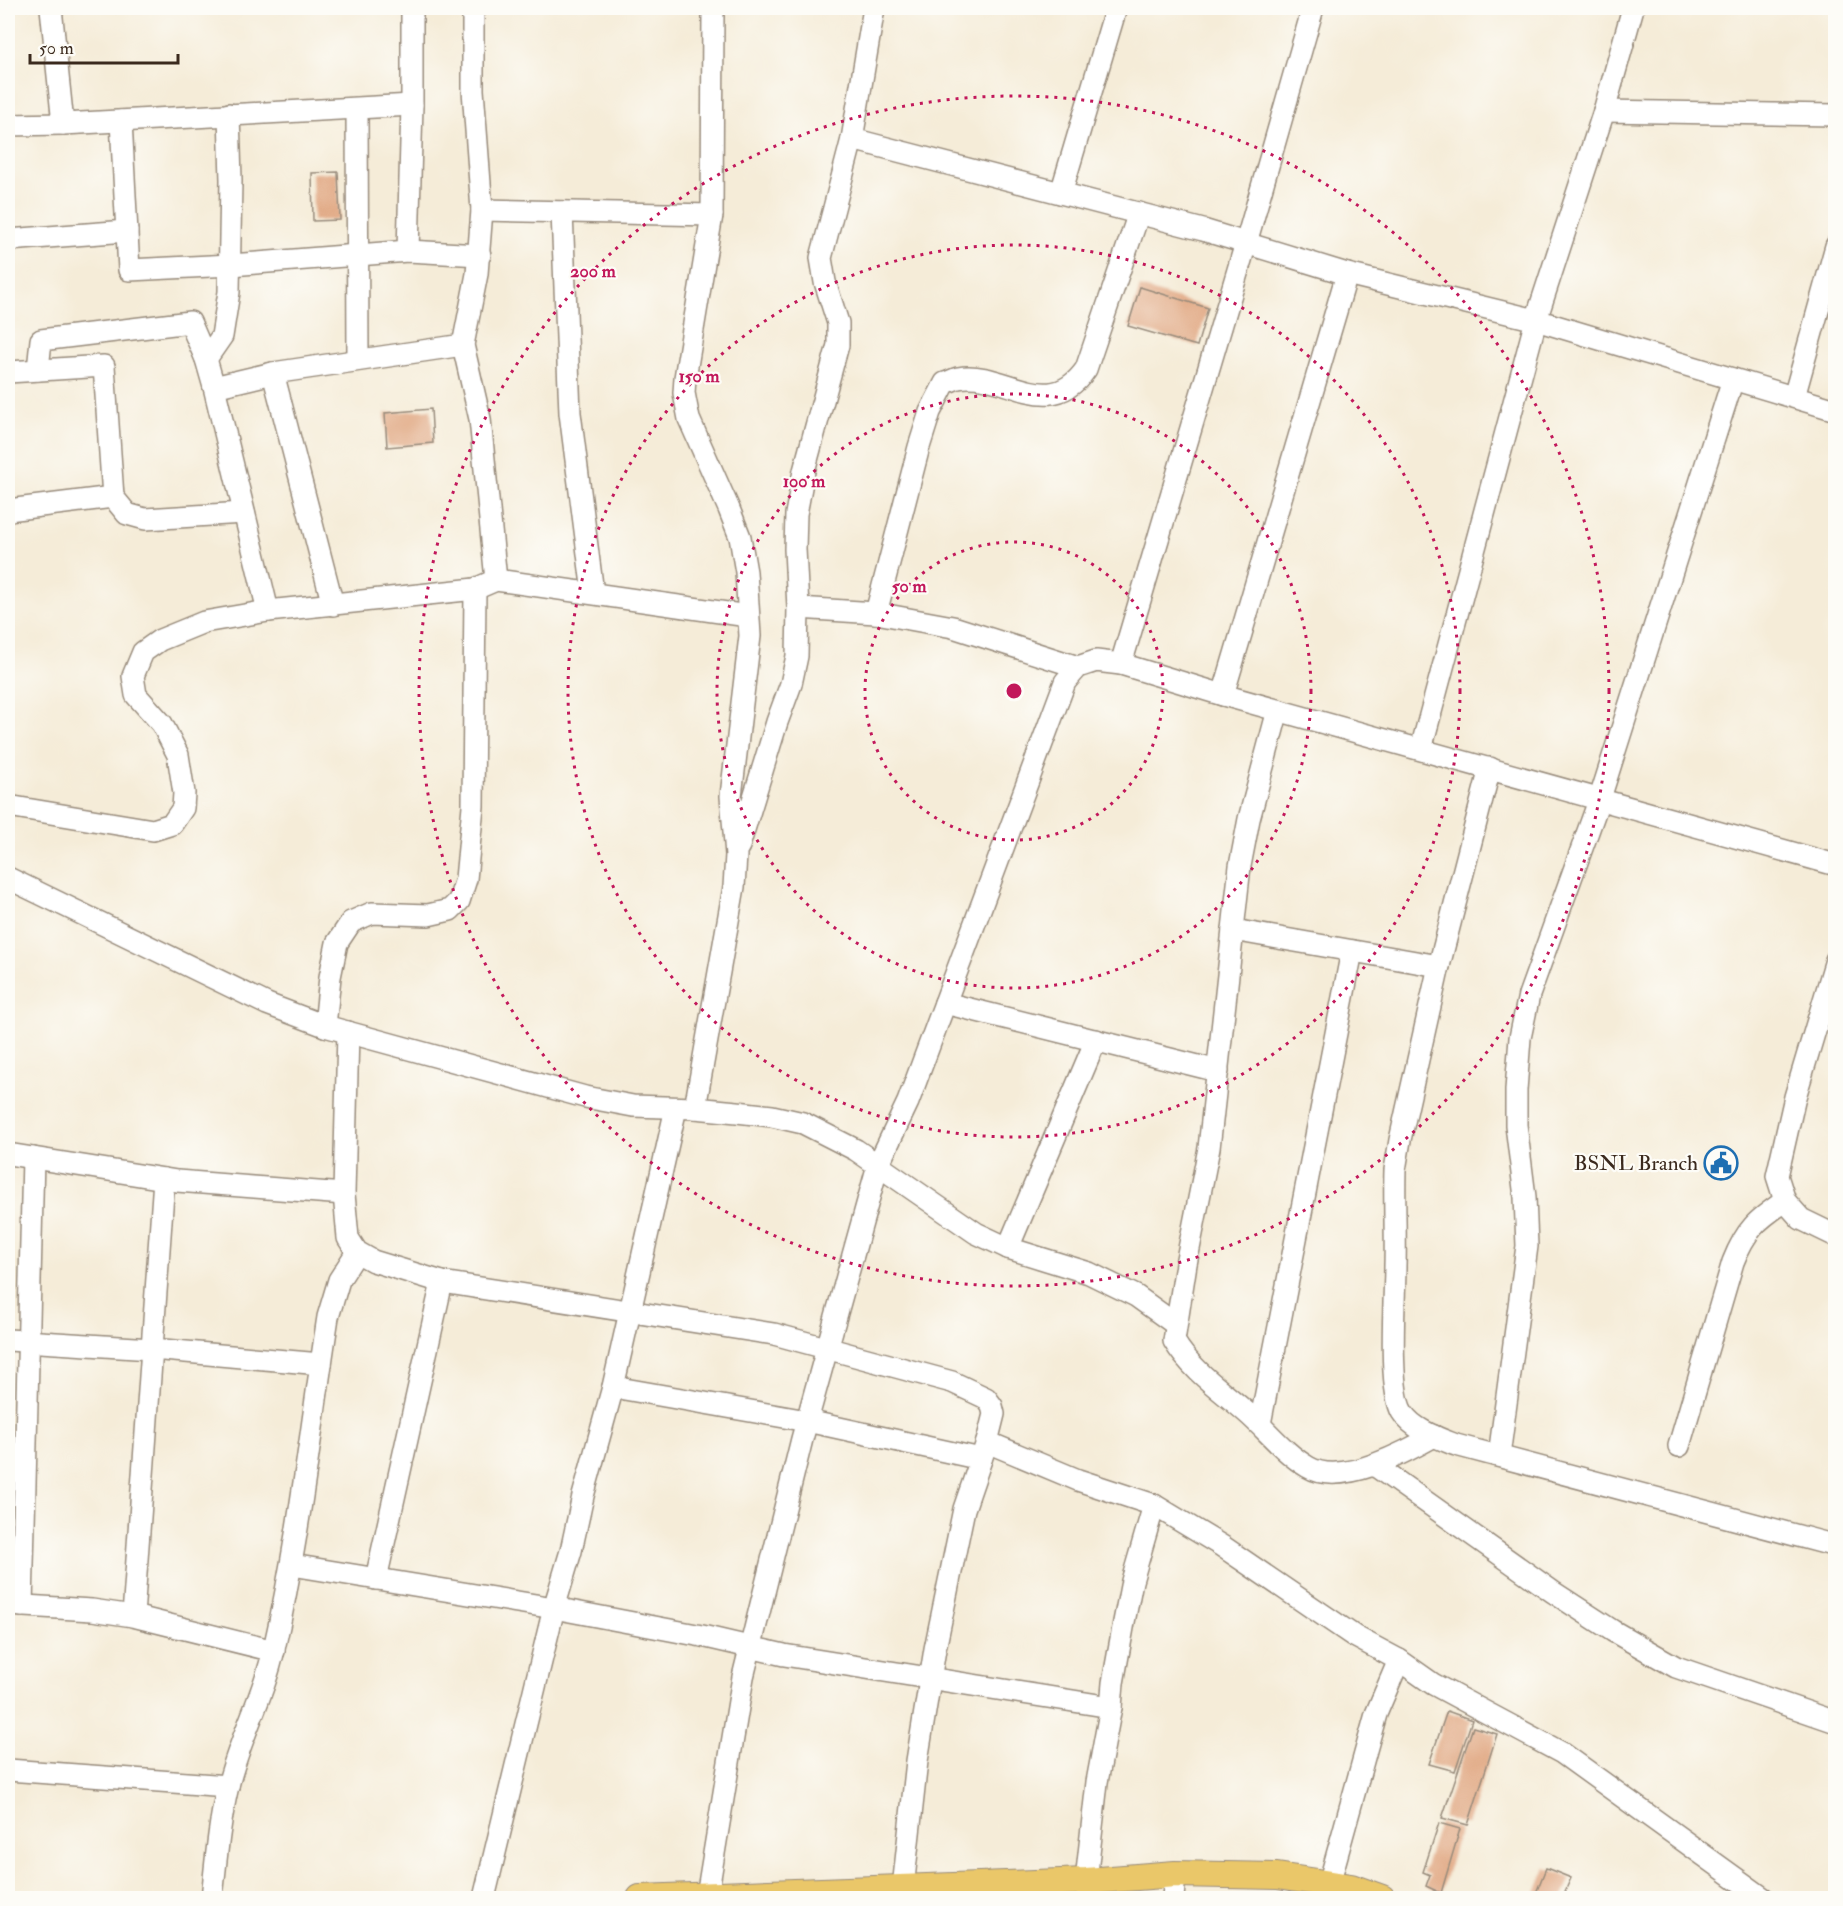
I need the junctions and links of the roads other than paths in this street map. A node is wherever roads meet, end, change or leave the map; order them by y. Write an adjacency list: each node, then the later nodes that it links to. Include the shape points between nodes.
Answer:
1 (51, 8): 15 (street)
2 (412, 8): 9 (street)
3 (473, 8): 19 (street, via 472,90)
4 (713, 8): 22 (street)
5 (874, 8): 17 (street)
6 (1116, 8): 18 (street)
7 (1313, 8): 25 (street)
8 (1633, 8): 11 (street)
9 (412, 105): 10 (street); 27 (street)
10 (357, 109): 12 (street); 29 (street)
11 (1604, 111): 13 (street); 32 (street)
12 (229, 114): 14 (street); 30 (street)
13 (1836, 115)
14 (121, 121): 15 (street); 23 (street)
15 (63, 124): 16 (street)
16 (8, 125)
17 (852, 139): 18 (street); 50 (street, via 821,258 838,323 838,345 796,514)
18 (1061, 193): 21 (street)
19 (482, 210): 20 (street); 28 (street)
20 (562, 212): 22 (street); 48 (street, via 570,413)
21 (1139, 213): 25 (street); 52 (street, via 1086,369 1077,382 1052,393 973,378 958,378 945,384 930,412 919,447)
22 (712, 215): 53 (street, via 684,393 689,418 740,537)
23 (127, 231): 24 (street); 30 (street, via 129,270)
24 (8, 240)
25 (1246, 243): 31 (street); 54 (street)
26 (1836, 246): 41 (street)
27 (408, 251): 28 (street); 29 (street)
28 (480, 255): 33 (street)
29 (357, 256): 30 (street); 35 (street)
30 (231, 265): 34 (street, via 222,336)
31 (1347, 274): 32 (street); 56 (street)
32 (1536, 320): 39 (street); 58 (street)
33 (463, 345): 35 (street); 46 (street, via 480,419)
34 (206, 359): 36 (street, via 190,322 41,340); 40 (street)
35 (358, 360): 38 (street)
36 (38, 370): 37 (street); 43 (street, via 104,366)
37 (8, 372)
38 (273, 373): 40 (street); 49 (street)
39 (1733, 379): 41 (street); 60 (street)
40 (214, 387): 45 (street)
41 (1794, 397): 42 (street)
42 (1836, 410)
43 (112, 497): 44 (street); 45 (street, via 127,514 145,519)
44 (8, 510)
45 (244, 513): 51 (street)
46 (496, 580): 47 (street); 48 (street)
47 (475, 589): 49 (street); 70 (street, via 473,806 466,879 459,901 450,910 428,915 372,913 351,922 337,943)
48 (593, 593): 53 (street)
49 (333, 605): 51 (street)
50 (798, 608): 52 (street); 62 (street, via 797,656 791,684)
51 (268, 611): 61 (street, via 204,622 160,640 143,652 133,676 136,695 162,724 178,755 183,808 172,824 153,830)
52 (876, 614): 55 (street, via 953,627)
53 (748, 616): 62 (street, via 750,636 731,796)
54 (1120, 664): 55 (street, via 1096,662); 56 (street)
55 (1078, 667): 69 (street, via 1065,682)
56 (1223, 695): 57 (street)
57 (1278, 710): 58 (street); 65 (street, via 1249,819)
58 (1421, 749): 59 (street)
59 (1490, 768): 60 (street); 68 (street)
60 (1600, 798): 63 (street); 97 (street, via 1529,995 1520,1038 1516,1125 1527,1246)
61 (8, 806)
62 (736, 855): 74 (street, via 734,886)
63 (1836, 865)
64 (8, 878): 70 (street, via 267,1004)
65 (1233, 930): 66 (street); 73 (street)
66 (1352, 951): 68 (street); 93 (street)
67 (1836, 960): 80 (street, via 1795,1097 1777,1176)
68 (1439, 966): 94 (street, via 1400,1140 1394,1191 1394,1365 1398,1399 1402,1412)
69 (945, 1003): 72 (street); 77 (street, via 908,1101)
70 (325, 1026): 71 (street)
71 (348, 1032): 74 (street, via 585,1097 633,1106); 79 (street)
72 (1096, 1040): 73 (street); 82 (street)
73 (1218, 1071): 86 (street, via 1209,1148)
74 (686, 1108): 77 (street, via 772,1116 803,1123); 85 (street)
75 (8, 1154): 76 (street)
76 (33, 1158): 78 (street); 87 (street)
77 (878, 1165): 82 (street, via 976,1233); 88 (street)
78 (164, 1179): 79 (street); 89 (street)
79 (344, 1194): 83 (street, via 348,1238)
80 (1785, 1201): 81 (street, via 1801,1219); 95 (street, via 1756,1221 1740,1243)
81 (1836, 1236)
82 (1008, 1248): 86 (street, via 1089,1273 1136,1296)
83 (357, 1252): 84 (street, via 373,1261); 90 (street, via 339,1280)
84 (442, 1282): 85 (street); 102 (street)
85 (630, 1313): 88 (street, via 774,1334); 91 (street)
86 (1175, 1324): 93 (street, via 1174,1341 1181,1354)
87 (18, 1340): 89 (street); 103 (street)
88 (828, 1347): 92 (street); 96 (street, via 929,1374 986,1398 994,1414)
89 (152, 1349): 90 (street); 105 (street)
90 (321, 1364): 101 (street)
91 (613, 1387): 92 (street); 104 (street)
92 (807, 1421): 96 (street); 106 (street)
93 (1260, 1425): 98 (street, via 1310,1469 1332,1473)
94 (1434, 1436): 97 (street); 98 (street)
95 (1679, 1446)
96 (984, 1451): 99 (street); 109 (street, via 964,1509)
97 (1499, 1456): 100 (street)
98 (1374, 1465): 111 (street, via 1553,1592 1676,1667)
99 (1154, 1505): 108 (street, via 1354,1636); 110 (street, via 1132,1581)
100 (1836, 1546)
101 (292, 1564): 102 (street); 107 (street)
102 (376, 1579): 104 (street)
103 (15, 1605): 105 (street)
104 (554, 1608): 106 (street); 122 (street)
105 (133, 1616): 107 (street)
106 (750, 1647): 109 (street); 119 (street)
107 (274, 1651): 113 (street)
108 (1399, 1660): 115 (street, via 1377,1714); 125 (street, via 1433,1684 1562,1753)
109 (930, 1678): 110 (street); 117 (street)
110 (1112, 1707): 114 (street)
111 (1836, 1722)
112 (8, 1770): 113 (street)
113 (228, 1786): 121 (street)
114 (1086, 1881): 116 (main road); 118 (main road)
115 (1329, 1884): 116 (main road, via 1277,1876); 124 (main road, via 1351,1887)
116 (1174, 1886)
117 (903, 1888): 118 (main road); 119 (main road)
118 (1038, 1890)
119 (706, 1896): 120 (main road)
120 (681, 1898): 123 (main road)
121 (212, 1899)
122 (484, 1899)
123 (640, 1899)
124 (1382, 1899)
125 (1763, 1899)

